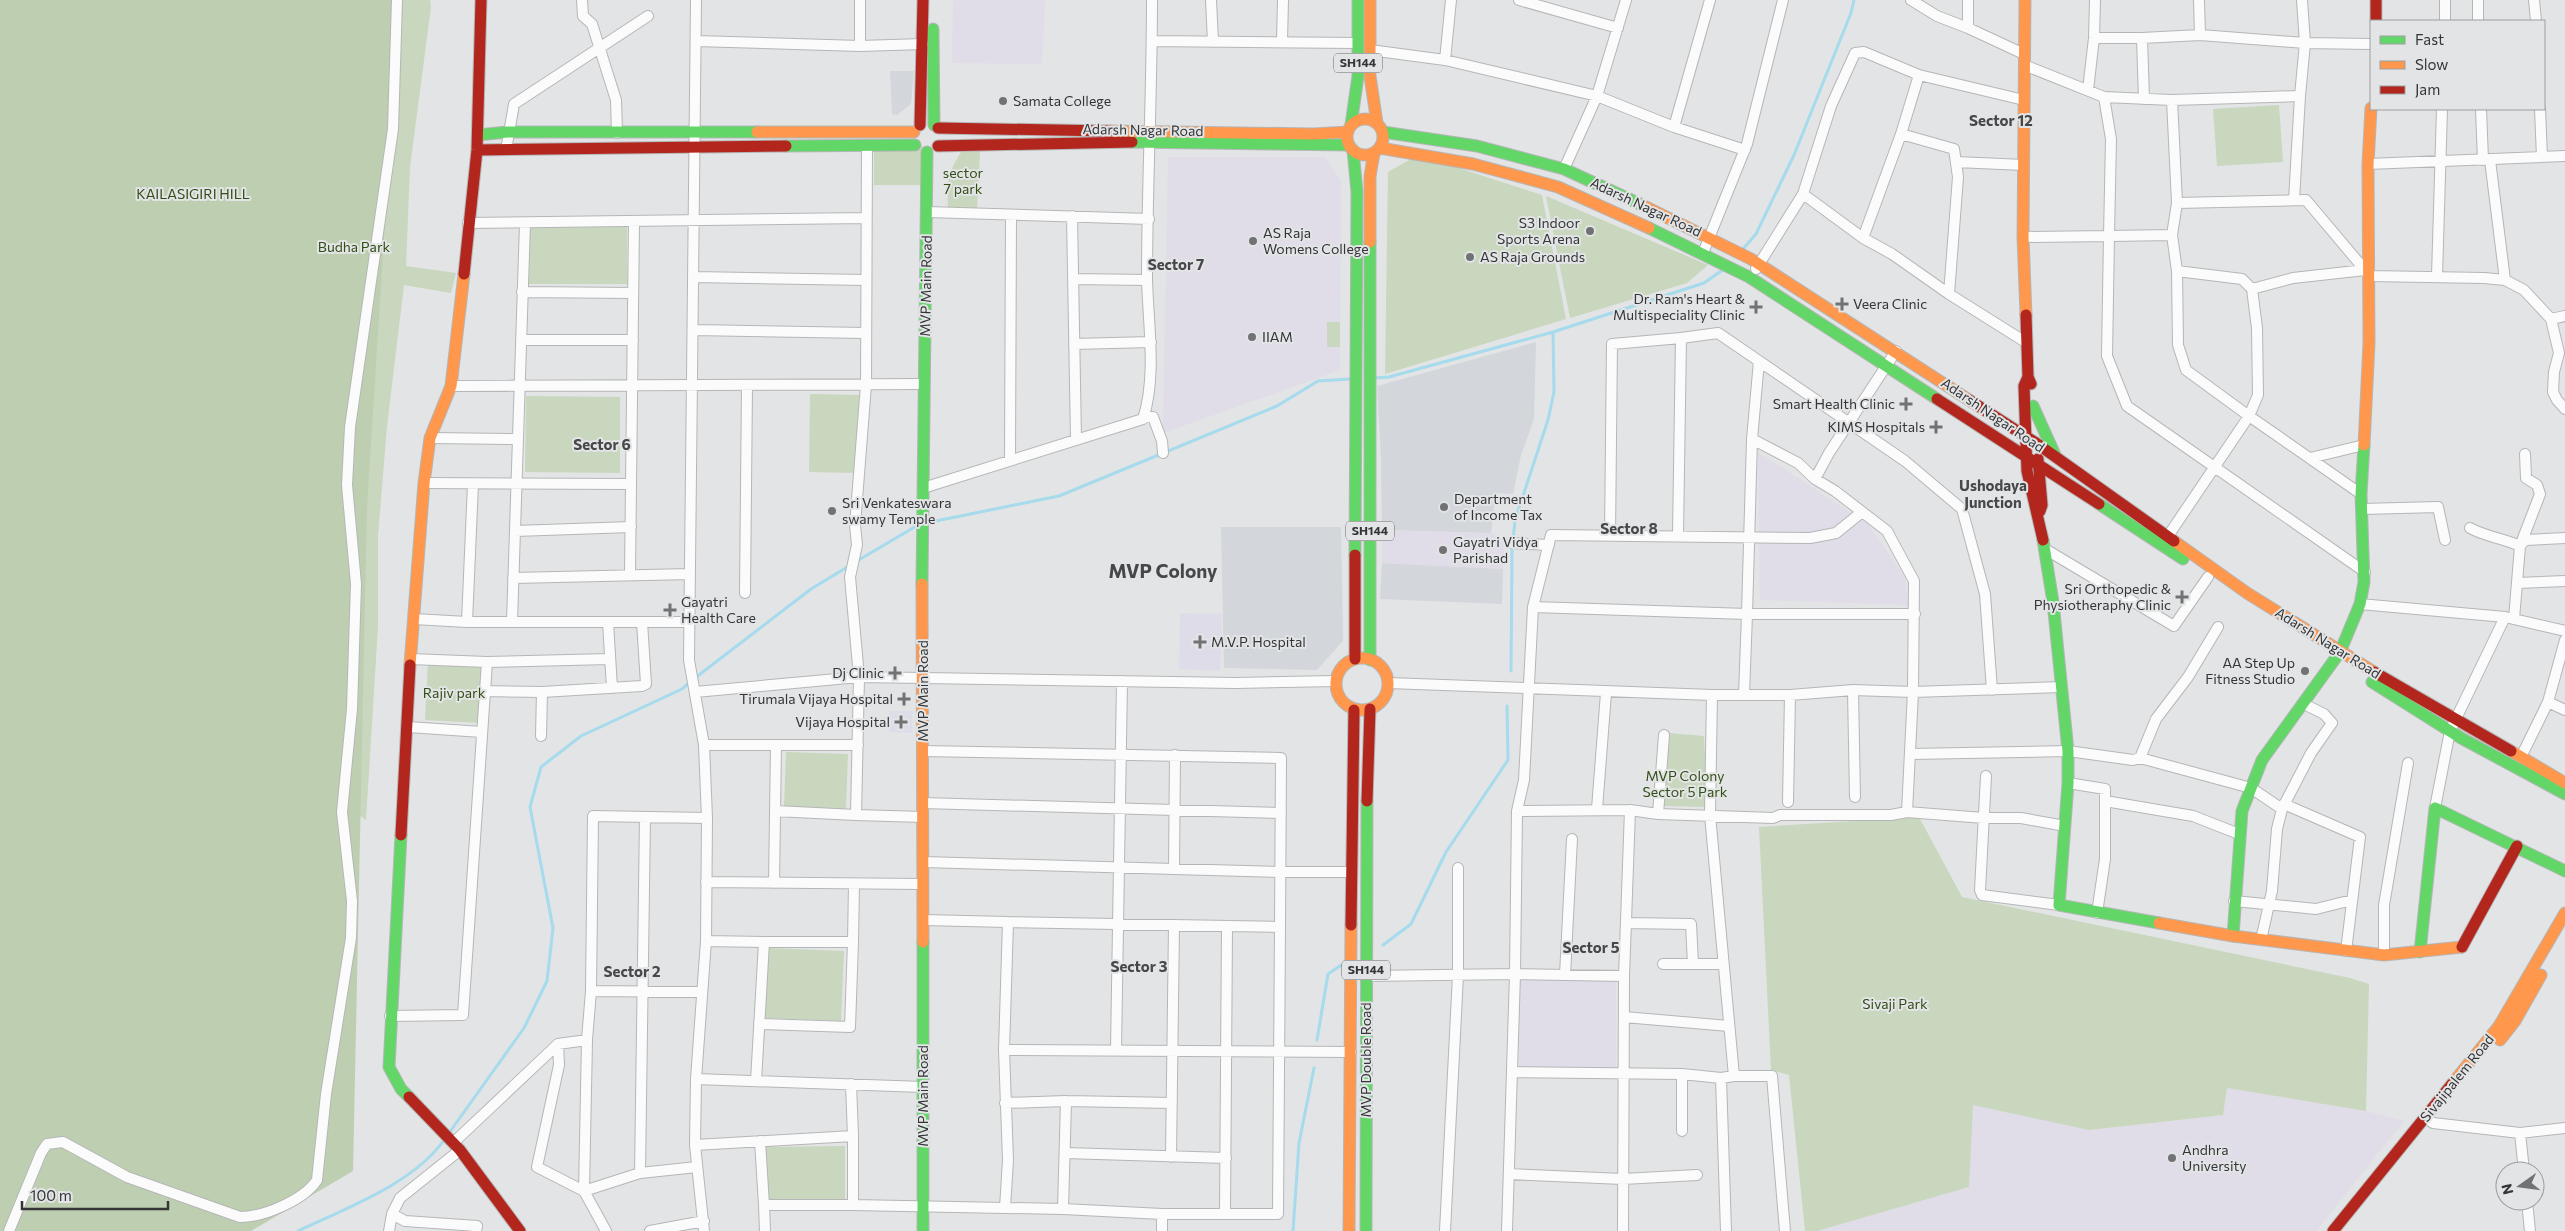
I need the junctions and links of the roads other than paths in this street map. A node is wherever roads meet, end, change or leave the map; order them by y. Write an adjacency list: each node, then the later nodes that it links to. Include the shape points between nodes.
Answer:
1 (397, 0): 392 (street, via 393,129 350,427 347,486 356,584 352,709 342,812 352,901 351,938 326,1094 317,1180 301,1197 260,1215 240,1217 127,1177 68,1144 52,1142 41,1153)
2 (481, 0): 72 (street)
3 (582, 0): 47 (street, via 583,16 592,24)
4 (696, 0): 38 (street)
5 (860, 0): 46 (street)
6 (923, 0): 44 (street)
7 (932, 0): 63 (street)
8 (1152, 0): 39 (street)
9 (1211, 0): 41 (street)
10 (1283, 0): 40 (street)
11 (1358, 0): 42 (street, SH144)
12 (1370, 0): 48 (street, SH144)
13 (1451, 0): 49 (street)
14 (1518, 0): 33 (street)
15 (1626, 0): 33 (street)
16 (1710, 0): 65 (street)
17 (1783, 0): 82 (street)
18 (1911, 0): 34 (street, via 1937,16)
19 (1968, 0): 34 (street)
20 (2025, 0): 50 (street)
21 (2095, 0): 36 (street)
22 (2198, 0): 35 (street)
23 (2302, 0): 43 (street)
24 (2376, 0): 29 (street)
25 (2445, 0): 30 (street)
26 (2478, 0): 31 (street)
27 (2534, 0): 32 (street)
28 (648, 16): 47 (street)
29 (2376, 20)
30 (2445, 20)
31 (2478, 20)
32 (2536, 20)
33 (1618, 28): 53 (street)
34 (1968, 28): 50 (street)
35 (2200, 35): 37 (street); 43 (street)
36 (2094, 38): 37 (street); 52 (street)
37 (2142, 38): 56 (street)
38 (696, 40): 46 (street); 70 (street)
39 (1152, 41): 41 (street); 73 (street)
40 (1282, 41): 41 (street); 42 (street)
41 (1213, 42)
42 (1358, 43): 64 (street, SH144)
43 (2305, 43): 45 (street); 54 (street)
44 (923, 44): 46 (street); 66 (street)
45 (2370, 44)
46 (860, 46)
47 (598, 47): 68 (street, via 514,104); 69 (street, via 616,100)
48 (1370, 50): 49 (street); 67 (street, SH144, via 1372,100)
49 (1445, 60): 53 (street)
50 (2024, 60): 52 (street); 57 (street)
51 (1919, 75): 57 (street); 71 (street); 92 (street, via 1864,52 1855,54 1831,106)
52 (2088, 90): 55 (street)
53 (1597, 96): 65 (street); 91 (street)
54 (2300, 96): 58 (street); 93 (street)
55 (2104, 97): 56 (street); 105 (street, via 2111,139)
56 (2144, 99): 58 (street)
57 (2024, 100): 90 (street)
58 (2172, 100): 94 (street)
59 (2371, 110): 89 (street)
60 (2442, 110): 88 (street)
61 (2481, 110): 86 (street)
62 (2540, 110): 85 (street)
63 (936, 126): 66 (street); 73 (street, Adarsh Nagar Road); 76 (street, via 941,135)
64 (1352, 126): 67 (street, via 1363,119); 73 (street, Adarsh Nagar Road, via 1314,134); 78 (street, SH144)
65 (1674, 127): 82 (street)
66 (917, 128): 70 (street); 74 (street)
67 (1380, 128): 81 (street, SH144); 91 (street, Adarsh Nagar Road, via 1476,146)
68 (508, 132): 69 (street); 72 (street); 80 (street)
69 (617, 133): 70 (street)
70 (695, 133): 77 (street)
71 (1901, 134): 87 (street, via 1954,149); 108 (street)
72 (478, 135): 79 (street)
73 (1149, 136): 76 (street); 78 (street); 99 (street)
74 (915, 145): 75 (street); 83 (street)
75 (867, 146): 77 (street); 98 (street)
76 (938, 146): 83 (street)
77 (694, 147): 80 (street); 100 (street)
78 (1351, 147): 81 (street, via 1367,155); 124 (street, SH144, via 1356,188)
79 (477, 150): 80 (street); 102 (street)
80 (506, 150)
81 (1377, 150): 109 (street, Adarsh Nagar Road, via 1473,164 1558,187); 125 (street, SH144, via 1370,176)
82 (1745, 150): 106 (street)
83 (928, 152): 95 (street, MVP Main Road)
84 (2565, 156): 85 (street)
85 (2542, 157): 86 (street)
86 (2486, 160): 88 (street); 119 (street)
87 (1956, 162): 90 (street); 123 (street, via 1958,177)
88 (2440, 163): 89 (street); 114 (street)
89 (2368, 164): 112 (street)
90 (2024, 165): 107 (street)
91 (1564, 169): 106 (street, Adarsh Nagar Road)
92 (1803, 194): 108 (street); 110 (street)
93 (2294, 200): 94 (street); 112 (street, via 2306,200)
94 (2177, 203): 104 (street)
95 (927, 212): 96 (street); 141 (street, MVP Main Road)
96 (1011, 216): 97 (street); 166 (street)
97 (1072, 216): 99 (street); 116 (street)
98 (866, 218): 100 (street); 117 (street)
99 (1149, 219): 118 (street)
100 (694, 220): 101 (street); 113 (street)
101 (634, 222): 103 (street); 122 (street)
102 (468, 223): 103 (street); 145 (street)
103 (525, 223): 121 (street)
104 (2172, 235): 105 (street); 111 (street)
105 (2109, 236): 107 (street); 168 (street, via 2107,356 2127,406)
106 (1710, 237): 109 (street); 110 (street, Adarsh Nagar Road)
107 (2023, 237): 134 (street)
108 (1863, 238): 123 (street)
109 (1702, 253): 115 (street, Adarsh Nagar Road)
110 (1754, 262): 115 (street); 136 (street, Adarsh Nagar Road)
111 (2177, 271): 120 (street, via 2242,279); 150 (street, via 2178,345 2186,370)
112 (2367, 273): 114 (street); 120 (street, via 2293,278); 160 (street, via 2369,343)
113 (694, 276): 117 (street); 128 (street)
114 (2437, 276): 119 (street)
115 (1750, 278): 138 (street, Adarsh Nagar Road)
116 (1073, 279): 118 (street); 135 (street)
117 (866, 280): 129 (street)
118 (1147, 280): 133 (street)
119 (2505, 280): 127 (street, via 2524,290)
120 (2252, 288): 150 (street, via 2257,328 2258,395)
121 (522, 292): 122 (street); 131 (street)
122 (633, 293): 132 (street)
123 (1949, 294): 134 (street)
124 (1356, 304): 125 (street); 151 (street, SH144)
125 (1370, 304): 152 (street, SH144)
126 (2565, 316): 127 (street)
127 (2551, 319): 148 (street, via 2559,353 2553,392)
128 (693, 330): 129 (street); 143 (street)
129 (866, 333): 140 (street)
130 (1681, 338): 137 (street, via 1718,333); 184 (street); 185 (street, via 1612,344)
131 (521, 340): 132 (street); 146 (street)
132 (633, 340): 142 (street)
133 (1151, 342): 135 (street); 149 (street)
134 (2027, 343): 139 (street)
135 (1074, 344): 157 (street)
136 (1896, 351): 138 (street); 154 (street, Adarsh Nagar Road)
137 (1759, 361): 153 (street); 158 (street)
138 (1885, 366): 153 (street); 163 (street, Adarsh Nagar Road)
139 (2028, 376): 147 (street); 154 (street, via 2024,386)
140 (866, 384): 141 (street); 144 (street); 224 (street, via 855,525 857,545 850,571)
141 (924, 384): 175 (street, MVP Main Road)
142 (632, 385): 143 (street); 146 (street); 173 (street)
143 (692, 385): 144 (street); 196 (street)
144 (747, 385): 201 (street)
145 (451, 386): 146 (street); 155 (street)
146 (519, 386): 156 (street)
147 (2033, 406): 159 (street); 165 (street)
148 (2565, 409)
149 (1144, 415): 157 (street, via 1136,423); 161 (street, via 1153,417)
150 (2249, 416): 164 (street); 168 (street)
151 (1355, 422): 152 (street); 202 (street, SH144)
152 (1370, 422): 203 (street, SH144)
153 (1849, 422): 169 (street); 234 (street, via 1905,461 1962,509 1985,594)
154 (2025, 436): 159 (street, Adarsh Nagar Road); 163 (street)
155 (430, 438): 156 (street); 170 (street)
156 (518, 439): 172 (street)
157 (1076, 439): 166 (street)
158 (1752, 439): 169 (street, via 1798,463); 187 (street)
159 (2036, 443): 165 (street, Adarsh Nagar Road); 167 (street)
160 (2364, 445): 164 (street); 176 (street)
161 (1163, 453)
162 (2525, 454): 192 (street, via 2526,478 2538,484 2540,494)
163 (2026, 457): 167 (street, Adarsh Nagar Road); 180 (street, via 2032,505)
164 (2310, 458): 176 (street)
165 (2057, 459): 186 (street, Adarsh Nagar Road)
166 (1010, 460): 175 (street)
167 (2039, 465): 174 (street, Adarsh Nagar Road); 177 (street)
168 (2214, 465): 186 (street); 194 (street)
169 (1815, 479): 179 (street)
170 (424, 483): 171 (street); 209 (street)
171 (473, 484): 172 (street); 210 (street)
172 (516, 484): 173 (street); 183 (street)
173 (631, 484): 181 (street)
174 (2070, 486): 177 (street, via 2054,489); 197 (street, Adarsh Nagar Road)
175 (923, 488): 225 (street, MVP Main Road)
176 (2361, 494): 178 (street)
177 (2042, 498): 180 (street)
178 (2362, 510): 189 (street, via 2438,507); 194 (street)
179 (1862, 512): 187 (street, via 1836,533 1810,538); 207 (street, via 1887,531 1914,581)
180 (2039, 517): 193 (street)
181 (631, 527): 183 (street); 195 (street)
182 (2470, 528): 192 (street, via 2484,536 2503,538)
183 (514, 531): 198 (street)
184 (1678, 535): 185 (street); 187 (street)
185 (1610, 536): 191 (street, via 1551,536)
186 (2168, 536): 218 (street, Adarsh Nagar Road)
187 (1750, 538): 206 (street)
188 (2565, 538): 192 (street, via 2525,540)
189 (2445, 540)
190 (1512, 543): 191 (street)
191 (1549, 545): 205 (street)
192 (2520, 546): 200 (street)
193 (2045, 549): 197 (street, via 2174,626); 230 (street)
194 (2365, 572): 204 (street)
195 (630, 574): 196 (street); 198 (street)
196 (690, 574): 214 (street)
197 (2208, 577): 218 (street, Adarsh Nagar Road)
198 (513, 578): 211 (street)
199 (2565, 582): 200 (street)
200 (2517, 583): 208 (street)
201 (744, 593)
202 (1356, 603): 203 (street); 221 (street, SH144)
203 (1371, 603): 222 (street, SH144)
204 (2360, 604): 208 (street); 218 (street)
205 (1533, 607): 206 (street); 232 (street)
206 (1747, 614): 207 (street); 240 (street)
207 (1915, 614): 237 (street)
208 (2509, 618): 216 (street); 247 (street)
209 (414, 619): 210 (street); 219 (street)
210 (467, 622): 211 (street)
211 (512, 622): 212 (street)
212 (608, 622): 213 (street); 220 (street)
213 (642, 622): 214 (street); 229 (street, via 646,684)
214 (690, 622): 231 (street, via 690,668)
215 (2218, 627): 262 (street, via 2188,677 2156,719)
216 (2565, 631)
217 (2565, 640): 242 (street)
218 (2338, 655): 243 (street); 247 (street, Adarsh Nagar Road); 249 (street, Adarsh Nagar Road)
219 (410, 659): 223 (street); 248 (street)
220 (610, 659): 223 (street); 229 (street)
221 (1355, 659): 222 (street); 227 (street, via 1342,667)
222 (1370, 660): 228 (street, via 1382,668)
223 (487, 662): 235 (street)
224 (859, 677): 225 (street); 231 (street); 255 (street)
225 (922, 677): 226 (street); 256 (street, MVP Main Road)
226 (1122, 681): 227 (street); 258 (street)
227 (1336, 681): 244 (street, via 1340,699)
228 (1388, 683): 232 (street); 245 (street, via 1383,699)
229 (612, 688): 236 (street)
230 (2062, 688): 234 (street); 257 (street)
231 (694, 689): 253 (street)
232 (1529, 689): 238 (street); 278 (street, via 1524,780)
233 (1853, 690): 237 (street); 241 (street); 269 (street)
234 (1992, 690): 237 (street)
235 (485, 691): 236 (street); 250 (street)
236 (542, 692): 252 (street)
237 (1913, 692): 259 (street)
238 (1606, 693): 239 (street); 277 (street)
239 (1712, 695): 240 (street); 285 (street)
240 (1744, 695): 241 (street)
241 (1790, 695): 270 (street)
242 (2548, 702): 246 (street); 261 (street)
243 (2304, 704): 267 (street, via 2262,760); 273 (street, via 2324,714 2332,723 2311,753)
244 (1354, 710): 245 (street); 300 (street, MVP Double Road / SH144)
245 (1370, 710): 301 (street, MVP Double Road / SH144)
246 (2565, 710)
247 (2457, 720): 249 (street); 261 (street, Adarsh Nagar Road)
248 (408, 727): 250 (street); 340 (street)
249 (2450, 731): 268 (street, Adarsh Nagar Road); 275 (street)
250 (482, 732): 340 (street, via 464,1015)
251 (1664, 735): 283 (street)
252 (542, 736)
253 (704, 745): 254 (street); 288 (street)
254 (776, 745): 255 (street); 280 (street)
255 (858, 745): 284 (street)
256 (923, 751): 258 (street); 272 (street, MVP Main Road)
257 (2068, 751): 259 (street); 262 (street, via 2133,760); 265 (street)
258 (1121, 754): 260 (street); 274 (street)
259 (1910, 754): 281 (street)
260 (1175, 755): 276 (street); 282 (street, via 1281,758)
261 (2521, 757): 266 (street, Adarsh Nagar Road)
262 (2140, 758): 267 (street)
263 (2408, 764): 327 (street, via 2384,905)
264 (1986, 776): 289 (street)
265 (2068, 783): 271 (street, via 2105,788); 290 (street)
266 (2565, 783)
267 (2250, 788): 273 (street); 291 (street)
268 (2565, 794)
269 (1855, 796)
270 (1788, 802)
271 (2105, 802): 291 (street, via 2193,816); 310 (street, via 2105,859)
272 (923, 803): 274 (street); 287 (street, MVP Main Road)
273 (2283, 807): 306 (street, via 2360,837); 309 (street, via 2277,829)
274 (1120, 808): 276 (street); 295 (street)
275 (2434, 808): 293 (street); 326 (street)
276 (1174, 809): 282 (street); 297 (street)
277 (1597, 809): 278 (street); 279 (street)
278 (1517, 810): 331 (street)
279 (1630, 810): 283 (street); 315 (street)
280 (775, 811): 284 (street); 303 (street)
281 (1907, 812): 285 (street, via 1891,815 1780,815 1773,818); 289 (street)
282 (1281, 813): 299 (street)
283 (1658, 814): 285 (street)
284 (856, 815): 287 (street)
285 (1710, 816): 330 (street)
286 (646, 817): 288 (street); 337 (street, via 592,816); 338 (street)
287 (922, 817): 294 (street, MVP Main Road)
288 (707, 818): 302 (street)
289 (1984, 818): 290 (street, via 2021,818); 308 (street, via 1982,895)
290 (2065, 826): 308 (street)
291 (2239, 834): 307 (street)
292 (1572, 839): 332 (street)
293 (2517, 846): 298 (street); 326 (street, via 2464,947)
294 (923, 862): 295 (street); 305 (street, MVP Main Road)
295 (1119, 868): 297 (street); 314 (street)
296 (1458, 868): 334 (street)
297 (1174, 869): 299 (street)
298 (2565, 871)
299 (1281, 872): 300 (street); 318 (street)
300 (1351, 872): 301 (street); 333 (street, MVP Double Road / SH144)
301 (1367, 873): 335 (street, MVP Double Road / SH144)
302 (706, 882): 303 (street); 322 (street)
303 (774, 883): 304 (street)
304 (854, 884): 305 (street); 324 (street)
305 (923, 884): 312 (street, MVP Main Road)
306 (2352, 900): 309 (street, via 2316,909); 325 (street)
307 (2234, 902): 309 (street); 320 (street)
308 (2059, 905): 310 (street)
309 (2269, 906): 321 (street)
310 (2097, 913): 320 (street)
311 (2565, 913): 364 (street, Sivajipalem Road, via 2500,1026)
312 (923, 920): 313 (street); 360 (street, MVP Main Road)
313 (1008, 922): 314 (street); 346 (street)
314 (1118, 923): 316 (street); 347 (street)
315 (1626, 923): 329 (street, via 1691,924); 336 (street)
316 (1174, 924): 317 (street); 348 (street)
317 (1227, 926): 318 (street); 349 (street)
318 (1280, 927): 350 (street)
319 (2565, 932): 364 (street, Sivajipalem Road, via 2515,1021)
320 (2232, 936): 321 (street)
321 (2261, 940): 325 (street)
322 (706, 941): 323 (street); 339 (street)
323 (764, 942): 324 (street); 342 (street)
324 (853, 942): 342 (street, via 850,1027)
325 (2346, 951): 327 (street)
326 (2420, 952): 327 (street)
327 (2384, 955)
328 (1663, 964): 329 (street)
329 (1693, 964): 330 (street)
330 (1722, 964): 343 (street)
331 (1515, 974): 332 (street); 334 (street); 352 (street)
332 (1565, 974): 336 (street)
333 (1351, 975): 335 (street); 351 (street, MVP Double Road / SH144)
334 (1458, 975): 335 (street); 403 (street)
335 (1366, 976): 402 (street, MVP Double Road / SH144)
336 (1624, 976): 341 (street)
337 (592, 991): 338 (street); 344 (street)
338 (643, 992): 339 (street); 377 (street)
339 (702, 992): 357 (street)
340 (390, 1016): 370 (street, via 389,1067 401,1088)
341 (1624, 1017): 343 (street); 353 (street)
342 (759, 1024): 358 (street)
343 (1729, 1026): 355 (street)
344 (587, 1040): 345 (street); 381 (street)
345 (558, 1044): 370 (street); 381 (street, via 558,1065 537,1167)
346 (1004, 1050): 347 (street); 362 (street)
347 (1116, 1050): 348 (street)
348 (1172, 1050): 349 (street); 363 (street)
349 (1228, 1051): 350 (street); 374 (street)
350 (1279, 1051): 351 (street); 388 (street, via 1278,1214)
351 (1351, 1052): 401 (street, MVP Double Road / SH144)
352 (1512, 1072): 353 (street); 378 (street)
353 (1623, 1074): 354 (street); 380 (street)
354 (1682, 1074): 356 (street); 366 (street)
355 (1734, 1076): 356 (street); 407 (street, via 1772,1076)
356 (1721, 1078): 406 (street)
357 (696, 1079): 358 (street); 371 (street)
358 (756, 1081): 359 (street)
359 (851, 1084): 360 (street); 368 (street)
360 (923, 1087): 384 (street, MVP Main Road)
361 (1066, 1101): 362 (street); 363 (street); 372 (street)
362 (1005, 1102): 385 (street, via 1008,1160)
363 (1172, 1103): 373 (street)
364 (2429, 1120): 367 (street); 408 (street, Sivajipalem Road); 409 (street, Sivajipalem Road)
365 (2565, 1128): 367 (street)
366 (1682, 1131)
367 (2520, 1133): 375 (street)
368 (853, 1136): 369 (street); 382 (street)
369 (760, 1142): 371 (street); 383 (street)
370 (454, 1144): 389 (street, via 400,1198); 395 (street)
371 (695, 1145): 376 (street)
372 (1065, 1153): 373 (street); 386 (street)
373 (1171, 1157): 374 (street)
374 (1226, 1158): 388 (street)
375 (2523, 1161)
376 (698, 1167): 377 (street); 391 (street)
377 (640, 1173): 381 (street)
378 (1509, 1174): 380 (street); 404 (street)
379 (1697, 1175): 380 (street)
380 (1623, 1178): 405 (street)
381 (584, 1191): 396 (street)
382 (853, 1204): 383 (street); 384 (street)
383 (764, 1205): 398 (street)
384 (923, 1207): 385 (street); 399 (street, MVP Main Road)
385 (1005, 1208): 386 (street)
386 (1063, 1209): 390 (street)
387 (2528, 1211): 410 (street)
388 (1225, 1212): 390 (street)
389 (392, 1214): 393 (street); 394 (street, via 405,1221 477,1226)
390 (1162, 1214): 400 (street)
391 (704, 1226): 397 (street)
392 (9, 1231)
393 (390, 1231)
394 (476, 1231)
395 (520, 1231)
396 (606, 1231)
397 (650, 1231)
398 (765, 1231)
399 (923, 1231)
400 (1162, 1231)
401 (1349, 1231)
402 (1366, 1231)
403 (1445, 1231)
404 (1507, 1231)
405 (1623, 1231)
406 (1726, 1231)
407 (1785, 1231)
408 (2333, 1231)
409 (2343, 1231)
410 (2530, 1231)

